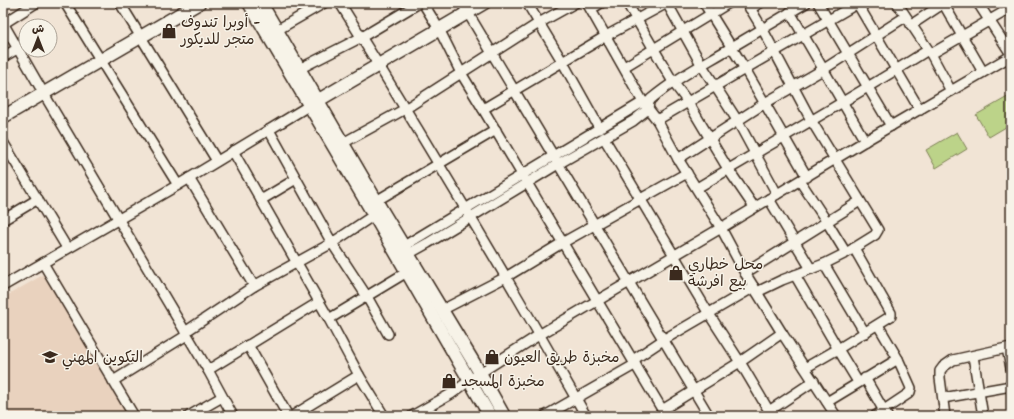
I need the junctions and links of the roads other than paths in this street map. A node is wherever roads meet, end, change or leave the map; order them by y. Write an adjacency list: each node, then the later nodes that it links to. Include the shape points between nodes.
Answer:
1 (36, 3): 37 (street)
2 (66, 3): 58 (street)
3 (120, 3): 46 (street)
4 (199, 3): 46 (street)
5 (249, 3): 78 (street)
6 (261, 3): 41 (street)
7 (324, 3): 41 (street)
8 (340, 3): 47 (street)
9 (419, 3): 47 (street)
10 (423, 3): 40 (street)
11 (484, 3): 28 (street)
12 (527, 3): 36 (street)
13 (575, 3): 36 (street)
14 (601, 3): 26 (street)
15 (627, 3): 33 (street)
16 (667, 3): 33 (street); 42 (street)
17 (704, 3): 31 (street)
18 (729, 3): 31 (street)
19 (760, 3): 27 (street)
20 (806, 3): 30 (street)
21 (818, 3): 34 (street)
22 (857, 3): 34 (street); 45 (street)
23 (897, 3): 32 (street)
24 (943, 3): 38 (street); 48 (street)
25 (978, 3): 35 (street)
26 (589, 6): 44 (street)
27 (749, 6): 39 (street)
28 (465, 8): 40 (street); 54 (street)
29 (1011, 8): 35 (street)
30 (790, 12): 39 (street); 43 (street)
31 (711, 15): 42 (street); 51 (street)
32 (905, 17): 38 (street); 45 (street)
33 (637, 20): 44 (street); 50 (street)
34 (828, 20): 43 (street); 55 (street)
35 (990, 21): 48 (street); 56 (street)
36 (539, 23): 54 (street); 59 (street)
37 (3, 24): 49 (street)
38 (911, 25): 53 (street)
39 (762, 28): 51 (street); 52 (street)
40 (439, 29): 61 (street); 68 (street)
41 (277, 30): 63 (street)
42 (683, 32): 50 (street); 60 (street)
43 (803, 34): 52 (street); 65 (street)
44 (606, 36): 59 (street); 62 (street)
45 (876, 36): 55 (street); 66 (street)
46 (142, 37): 58 (street); 103 (street)
47 (362, 37): 61 (street); 63 (street)
48 (962, 37): 53 (street); 67 (street)
49 (17, 48): 57 (street); 75 (street)
50 (654, 48): 62 (street); 69 (street)
51 (731, 48): 60 (street); 64 (street)
52 (774, 51): 64 (street); 72 (street)
53 (929, 52): 66 (street); 74 (street)
54 (492, 54): 68 (street); 73 (street)
55 (848, 54): 65 (street); 71 (street)
56 (1011, 55): 67 (street)
57 (3, 57)
58 (100, 60): 75 (street); 112 (street)
59 (562, 61): 73 (street); 89 (street)
60 (700, 64): 69 (street); 70 (street)
61 (379, 65): 78 (street); 82 (street)
62 (624, 67): 80 (street)
63 (300, 69): 78 (street)
64 (745, 69): 70 (street); 79 (street)
65 (824, 69): 72 (street); 76 (street)
66 (897, 69): 71 (street); 83 (street)
67 (983, 72): 74 (street)
68 (461, 73): 81 (street); 82 (street)
69 (673, 82): 77 (street); 80 (street)
70 (716, 86): 77 (street); 86 (street)
71 (868, 86): 76 (street); 88 (street)
72 (793, 87): 79 (street); 87 (street)
73 (514, 90): 81 (street); 101 (street)
74 (951, 91): 83 (street)
75 (44, 94): 84 (street); 123 (street)
76 (843, 101): 87 (street); 95 (street)
77 (688, 102): 85 (street); 94 (street)
78 (314, 103): 90 (street); 97 (street); 108 (street)
79 (765, 103): 86 (street); 92 (street)
80 (647, 104): 85 (street); 89 (street); 93 (street, via 637,118)
81 (483, 108): 91 (street)
82 (405, 109): 97 (street); 104 (street)
83 (920, 110): 88 (street)
84 (3, 117)
85 (657, 120): 100 (street)
86 (737, 120): 94 (street); 99 (street)
87 (811, 120): 92 (street); 102 (street)
88 (891, 126): 95 (street)
89 (600, 129): 101 (street)
90 (269, 130): 98 (street); 109 (street)
91 (496, 130): 104 (street); 110 (street)
92 (785, 137): 99 (street); 111 (street)
93 (604, 138): 101 (street); 115 (street)
94 (710, 138): 100 (street); 105 (street)
95 (865, 141): 102 (street)
96 (3, 142): 116 (street)
97 (343, 143): 108 (street)
98 (233, 151): 103 (street); 117 (street)
99 (756, 153): 105 (street); 114 (street)
100 (678, 159): 106 (street)
101 (556, 160): 110 (street); 126 (street)
102 (835, 160): 111 (street); 119 (street)
103 (217, 161): 107 (street)
104 (438, 164): 118 (street); 122 (street)
105 (728, 169): 113 (street); 120 (street)
106 (687, 173): 113 (street); 115 (street)
107 (189, 178): 112 (street); 146 (street)
108 (357, 178): 118 (street); 121 (street)
109 (296, 179): 117 (street); 129 (street)
110 (525, 179): 122 (street); 130 (street)
111 (804, 179): 114 (street); 125 (street)
112 (178, 185): 123 (street)
113 (697, 188): 127 (street)
114 (773, 196): 120 (street); 128 (street)
115 (641, 198): 126 (street); 135 (street)
116 (38, 199): 124 (street); 131 (street)
117 (261, 200): 136 (street)
118 (376, 201): 133 (street)
119 (860, 201): 125 (street); 132 (street, via 878,230 875,235)
120 (754, 207): 127 (street)
121 (374, 214): 129 (street); 133 (street)
122 (468, 214): 133 (street); 143 (street)
123 (118, 219): 131 (street); 155 (street)
124 (3, 220)
125 (827, 222): 128 (street); 134 (street)
126 (595, 225): 130 (street); 144 (street)
127 (721, 228): 135 (street); 141 (street)
128 (795, 242): 139 (street); 141 (street)
129 (332, 243): 136 (street); 148 (street)
130 (562, 243): 143 (street); 149 (street)
131 (67, 248): 137 (street)
132 (854, 248): 134 (street); 154 (street, via 891,313 891,316)
133 (401, 253): 140 (street); 151 (street)
134 (846, 254): 138 (street)
135 (675, 255): 144 (street); 152 (street)
136 (296, 262): 146 (street); 150 (street)
137 (43, 263): 145 (street); 174 (street)
138 (824, 264): 139 (street); 156 (street)
139 (811, 269): 142 (street)
140 (407, 272): 148 (street); 175 (street)
141 (745, 272): 147 (street)
142 (795, 275): 147 (street); 163 (street)
143 (506, 277): 151 (street); 159 (street)
144 (629, 282): 149 (street); 160 (street)
145 (3, 286)
146 (254, 286): 155 (street)
147 (756, 289): 152 (street); 158 (street)
148 (366, 296): 153 (street); 157 (street)
149 (596, 301): 159 (street); 166 (street)
150 (319, 302): 153 (street); 161 (street)
151 (442, 310): 171 (street)
152 (709, 314): 160 (street); 167 (street)
153 (329, 319): 172 (street)
154 (878, 325): 156 (street); 165 (street)
155 (186, 333): 170 (street); 174 (street)
156 (865, 333): 163 (street)
157 (388, 334)
158 (782, 334): 167 (street); 168 (street)
159 (539, 335): 171 (street); 181 (street)
160 (663, 340): 166 (street); 178 (street)
161 (248, 345): 170 (street); 190 (street)
162 (1009, 348): 164 (street); 169 (street)
163 (838, 349): 168 (street); 173 (street)
164 (973, 356): 179 (street); 182 (street, via 953,360 942,367)
165 (898, 359): 173 (street); 186 (street, via 910,383 910,392)
166 (634, 362): 181 (street); 184 (street)
167 (740, 362): 178 (street); 185 (street)
168 (805, 368): 176 (street)
169 (1011, 368)
170 (208, 370): 180 (street)
171 (480, 373): 175 (street); 195 (street)
172 (360, 375): 191 (street); 192 (street)
173 (862, 380): 183 (street); 186 (street)
174 (113, 381): 187 (street)
175 (469, 381): 193 (street, via 452,394); 194 (street)
176 (814, 381): 183 (street); 185 (street)
177 (1011, 386): 179 (street)
178 (693, 391): 184 (street); 198 (street)
179 (979, 391): 182 (street); 202 (street)
180 (222, 397): 188 (street); 189 (street)
181 (576, 398): 196 (street); 197 (street)
182 (942, 398): 201 (street)
183 (827, 402): 199 (street)
184 (664, 413)
185 (770, 413)
186 (885, 413): 200 (street)
187 (134, 416)
188 (189, 416)
189 (233, 416)
190 (288, 416)
191 (292, 416)
192 (384, 416)
193 (412, 416)
194 (490, 416)
195 (504, 416)
196 (545, 416)
197 (586, 416)
198 (708, 416)
199 (836, 416)
200 (875, 416)
201 (945, 416)
202 (983, 416)

